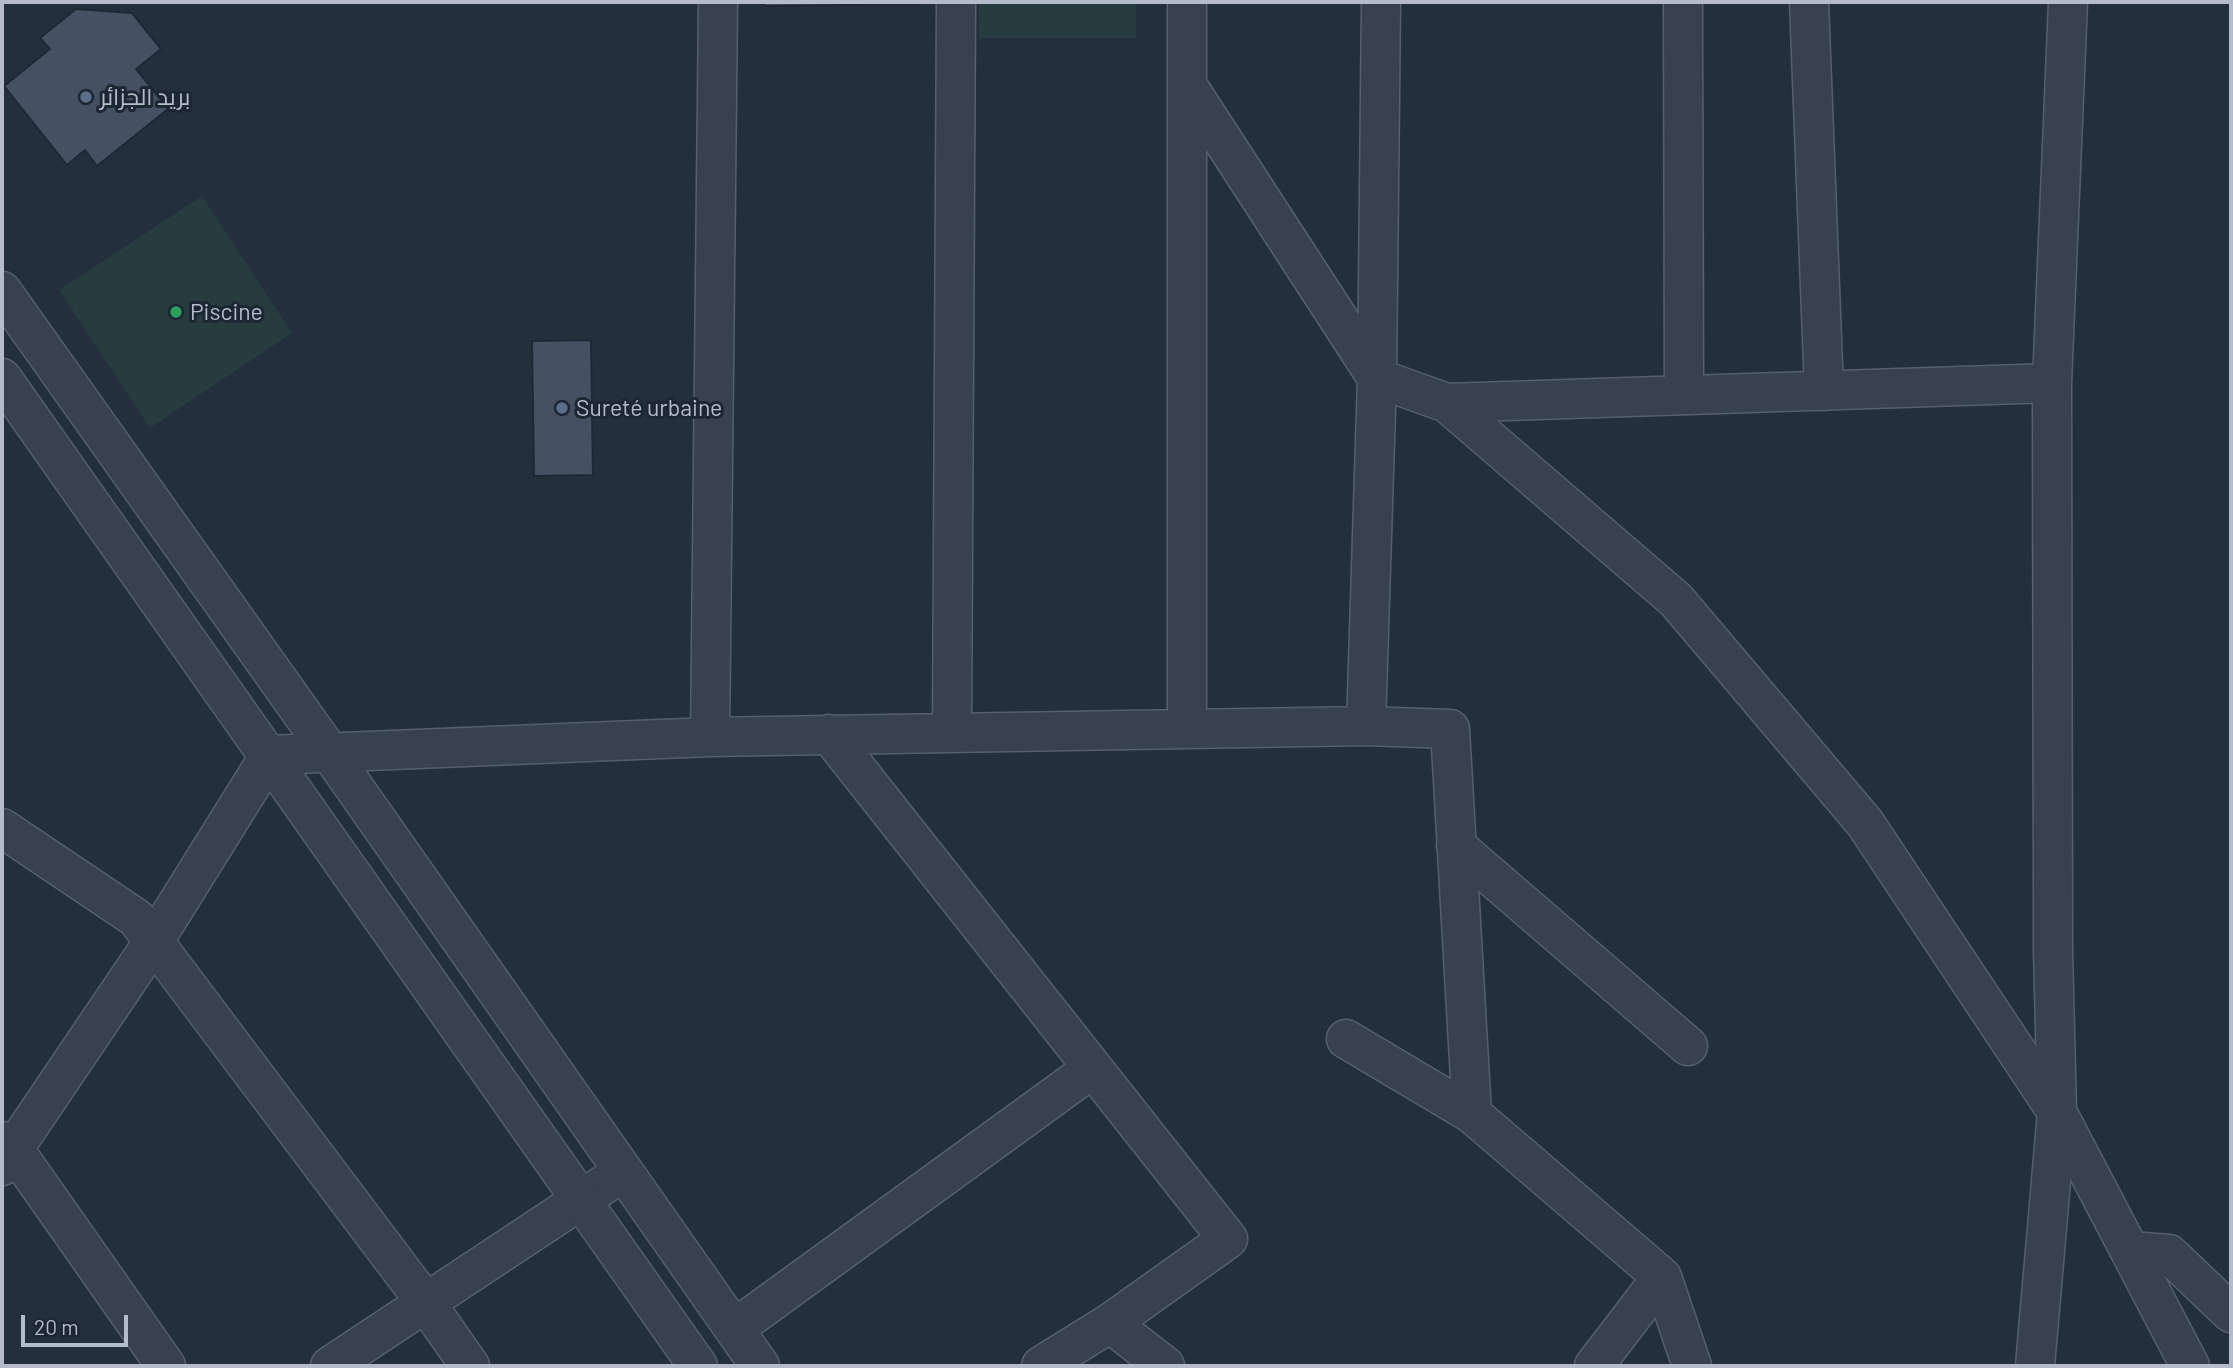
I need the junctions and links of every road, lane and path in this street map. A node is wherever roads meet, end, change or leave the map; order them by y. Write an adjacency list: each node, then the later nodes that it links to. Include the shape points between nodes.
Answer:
1 (718, 2): 20 (street)
2 (956, 2): 18 (street)
3 (1187, 2): 8 (street)
4 (1381, 2): 11 (street)
5 (1683, 2): 14 (street)
6 (1809, 2): 13 (street)
7 (2068, 2): 12 (street)
8 (1187, 85): 11 (street); 17 (street)
9 (2, 291): 21 (street)
10 (2, 378): 22 (street)
11 (1377, 378): 15 (street); 16 (street)
12 (2052, 383): 13 (street); 29 (street)
13 (1824, 391): 14 (street)
14 (1684, 395): 15 (street)
15 (1447, 403): 29 (street, via 1676,600 1865,823)
16 (1366, 726): 17 (street); 24 (street, via 1450,729)
17 (1187, 729): 18 (street)
18 (952, 732): 19 (street)
19 (829, 734): 20 (street); 28 (street)
20 (710, 737): 21 (street)
21 (330, 753): 22 (street); 32 (street)
22 (270, 755): 25 (street); 33 (street)
23 (2, 828): 25 (street, via 136,918)
24 (1456, 846): 27 (street); 30 (street)
25 (154, 942): 31 (street); 36 (street)
26 (1346, 1039): 30 (street)
27 (1688, 1046)
28 (1093, 1069): 38 (street, via 1228,1239); 39 (street)
29 (2057, 1112): 34 (street); 49 (street)
30 (1472, 1114): 35 (street)
31 (6, 1152): 40 (street)
32 (623, 1172): 33 (street); 39 (street)
33 (582, 1201): 36 (street); 43 (street)
34 (2130, 1251): 37 (street, via 2169,1254); 50 (street)
35 (1662, 1277): 47 (street); 48 (street)
36 (426, 1303): 41 (street); 42 (street)
37 (2231, 1313)
38 (1110, 1323): 45 (street); 46 (street)
39 (734, 1329): 44 (street)
40 (166, 1366)
41 (330, 1366)
42 (470, 1366)
43 (698, 1366)
44 (760, 1366)
45 (1041, 1366)
46 (1165, 1366)
47 (1594, 1366)
48 (1692, 1366)
49 (2035, 1366)
50 (2190, 1366)

